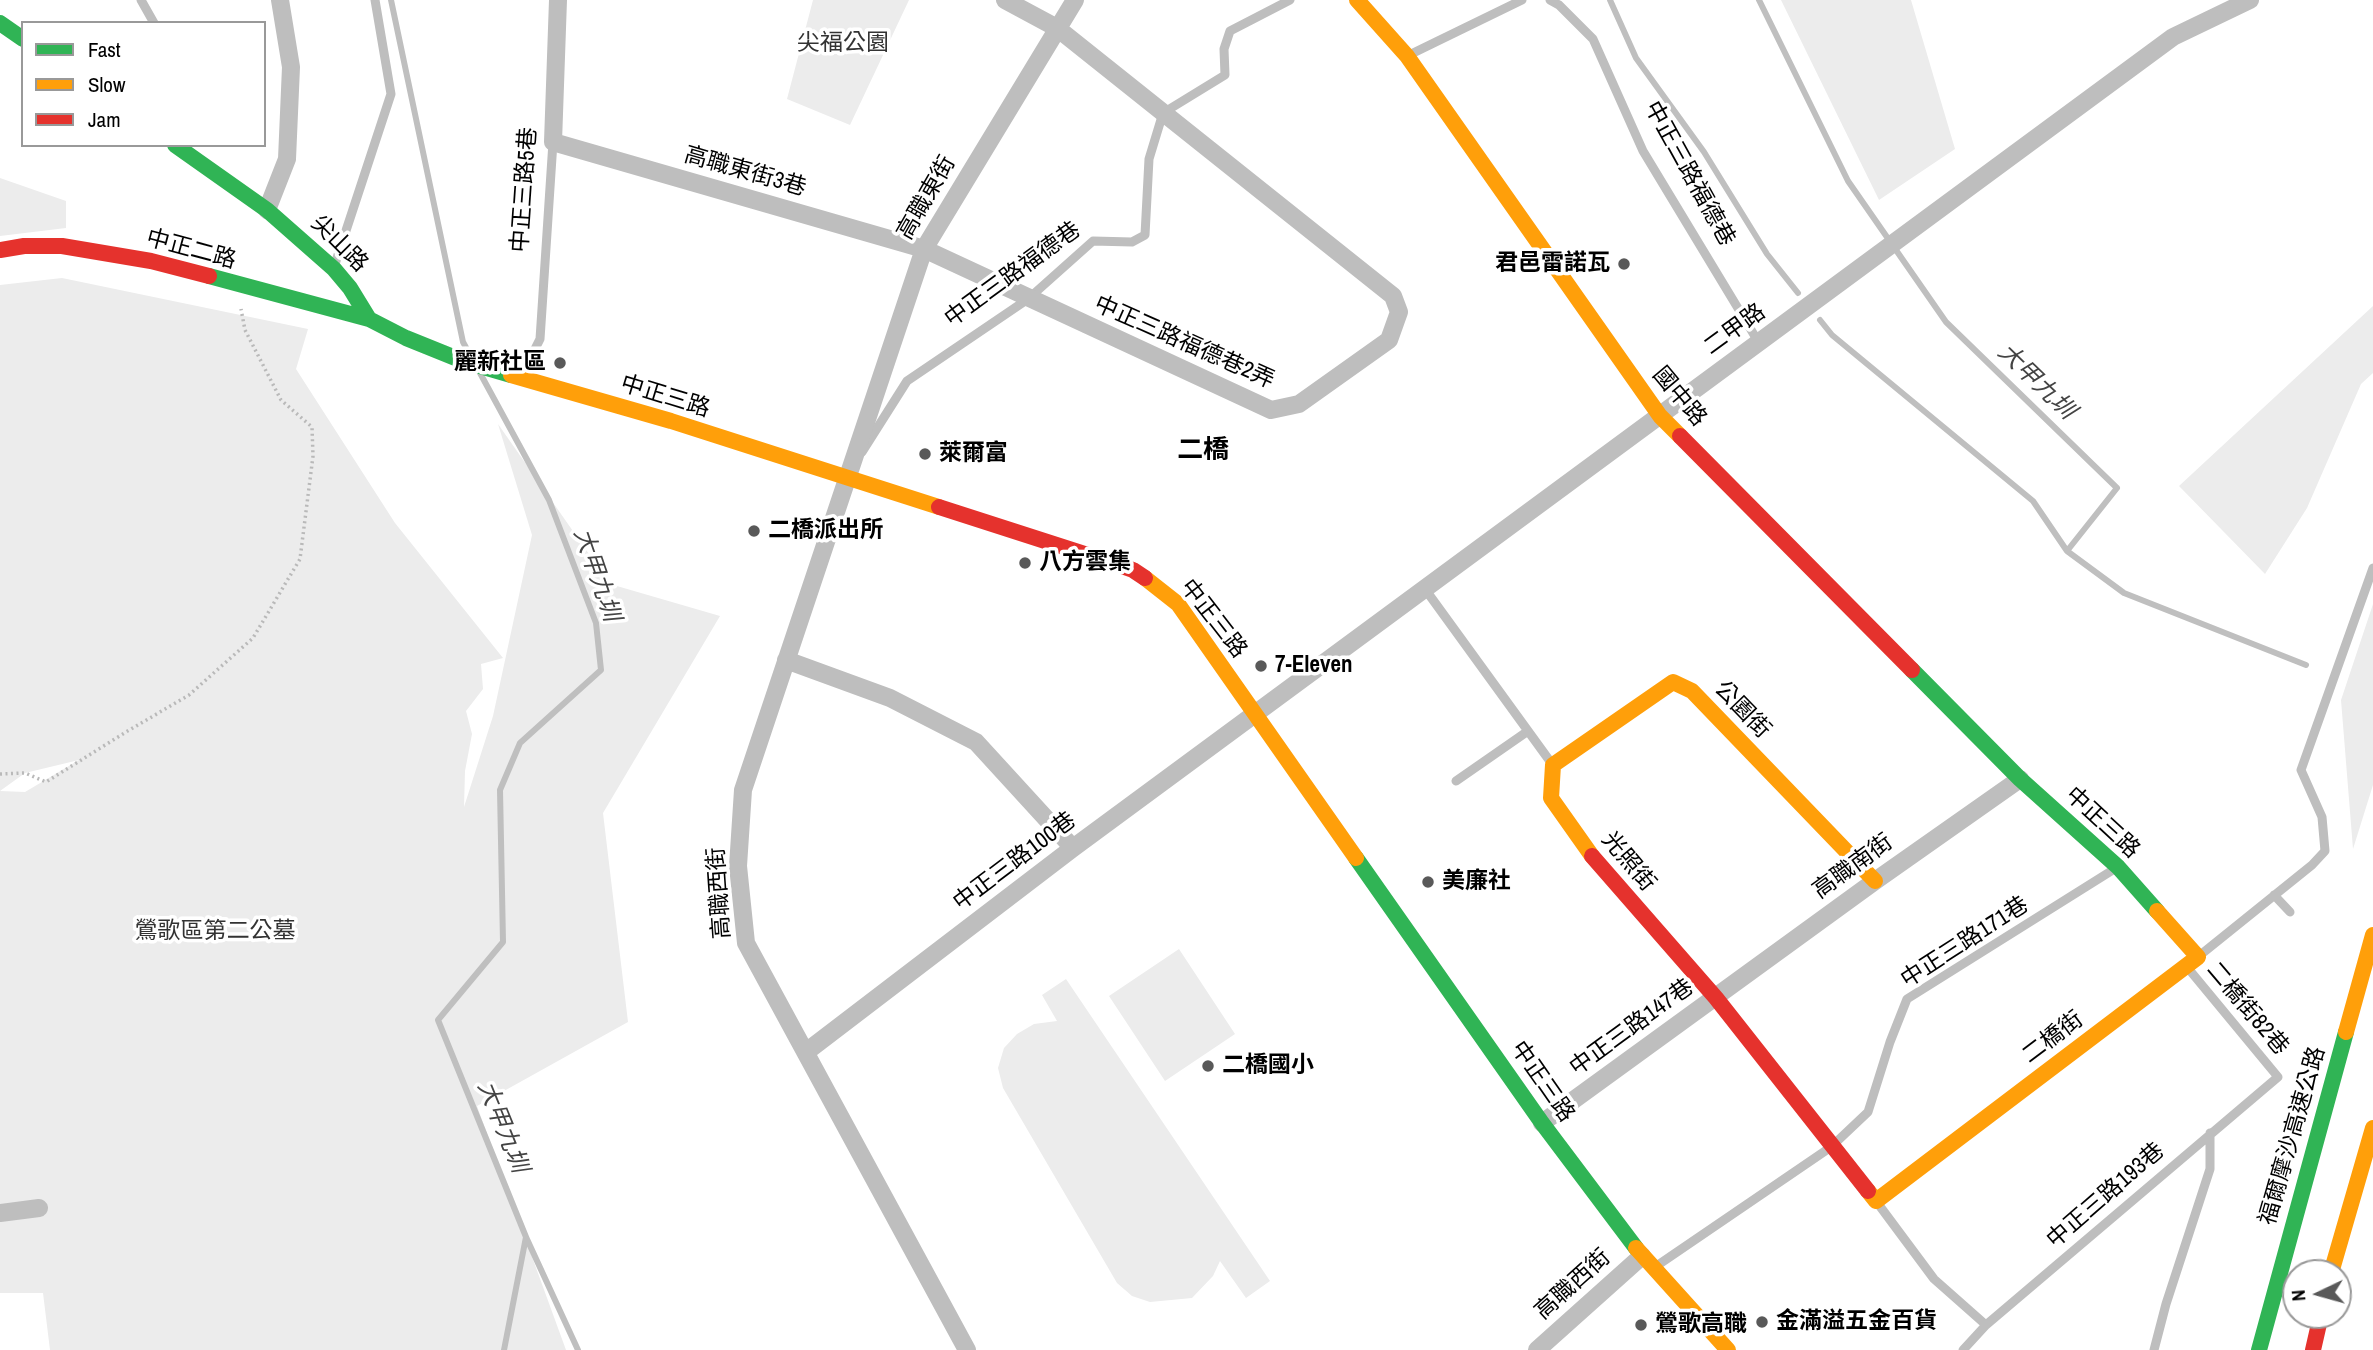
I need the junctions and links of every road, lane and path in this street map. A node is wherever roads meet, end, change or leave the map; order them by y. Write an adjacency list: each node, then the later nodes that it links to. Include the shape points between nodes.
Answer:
1 (141, 0): 12 (lane)
2 (281, 0): 20 (street, via 292,67 287,159)
3 (375, 0): 23 (lane, via 391,94)
4 (558, 0): 18 (street, 中正三路5巷)
5 (1005, 0): 14 (street)
6 (1075, 0): 14 (street, 高職東街)
7 (1290, 0): 17 (lane, via 1230,31 1224,49 1225,75)
8 (1357, 0): 16 (main road, 國中路)
9 (1522, 0): 16 (lane)
10 (1549, 0): 27 (lane, 中正三路福德巷, via 1593,39 1643,151)
11 (2250, 0): 27 (street, 二甲路, via 2173,37)
12 (152, 21)
13 (0, 23): 15 (main road)
14 (1057, 28): 17 (street); 21 (street, 高職東街)
15 (21, 38)
16 (1407, 56): 29 (main road, 國中路)
17 (1163, 113): 25 (lane, 中正三路福德巷, via 1149,159 1145,235 1132,242 1093,241); 25 (street, 中正三路福德巷2弄, via 1393,296 1399,312 1389,340 1299,404 1271,410)
18 (553, 142): 21 (street, 高職東街3巷); 28 (lane, 中正三路5巷, via 540,339)
19 (178, 147): 20 (main road, 尖山路)
20 (267, 209): 23 (main road, 尖山路)
21 (924, 249): 25 (street, 中正三路福德巷2弄); 30 (street, 高職東街)
22 (0, 250): 24 (main road, 中正二路, via 62,246 150,261)
23 (334, 269): 26 (main road, 尖山路)
24 (240, 286): 26 (main road, 中正二路); 37 (path, via 245,330 259,360 281,400 312,427 313,456 300,559 253,638 189,695 46,782 25,773)
25 (1028, 299): 30 (lane, 中正三路福德巷, via 907,381)
26 (369, 319): 28 (main road, 中正三路, via 467,362)
27 (1759, 343): 29 (street, 二甲路)
28 (520, 378): 30 (main road, 中正三路)
29 (1660, 416): 32 (street, 二甲路); 38 (main road, 國中路)
30 (846, 477): 33 (street, 高職西街); 34 (main road, 中正三路, via 1133,570 1178,604)
31 (2373, 568): 43 (lane, 二橋街, via 2301,770 2322,817 2325,850)
32 (1424, 589): 34 (street, 二甲路); 35 (lane)
33 (786, 660): 40 (street, via 890,698 976,742); 48 (street, 高職西街, via 743,790 737,866 746,943)
34 (1256, 713): 40 (street, 中正三路100巷); 50 (main road, 中正三路)
35 (1528, 731): 36 (lane); 39 (lane)
36 (1553, 765): 42 (main road, 公園街, via 1673,682 1692,691); 47 (main road, 光照街, via 1551,798 1588,852)
37 (0, 774)
38 (2020, 779): 41 (main road, 中正三路); 42 (street, 高職南街)
39 (1456, 781)
40 (1073, 848): 48 (street, 中正三路100巷)
41 (2118, 867): 46 (main road, 中正三路); 53 (lane, 中正三路171巷, via 1907,999 1868,1112)
42 (1875, 881): 47 (street, 高職南街)
43 (2274, 895): 44 (lane); 46 (lane, 二橋街)
44 (2290, 912)
45 (2373, 935): 66 (main road, 福爾摩沙高速公路)
46 (2192, 961): 49 (lane, 二橋街82巷); 54 (main road, 二橋街)
47 (1716, 998): 50 (street, 中正三路147巷); 53 (main road, 光照街)
48 (806, 1052): 61 (street, 高職西街)
49 (2278, 1077): 52 (lane, 中正三路193巷)
50 (1542, 1123): 58 (main road, 中正三路)
51 (2373, 1128): 57 (main road)
52 (2210, 1133): 59 (lane, 中正三路193巷); 65 (lane, via 2210,1169)
53 (1831, 1147): 54 (main road); 58 (lane, 中正三路171巷)
54 (1876, 1201): 59 (lane, via 1934,1279)
55 (38, 1208): 56 (street)
56 (0, 1213)
57 (2335, 1259)
58 (1648, 1262): 62 (street, 高職西街); 63 (main road, 中正三路)
59 (1986, 1325): 64 (lane, 中正三路193巷)
60 (2318, 1329): 67 (main road)
61 (967, 1350)
62 (1537, 1350)
63 (1728, 1350)
64 (1963, 1350)
65 (2154, 1350)
66 (2259, 1350)
67 (2313, 1350)

